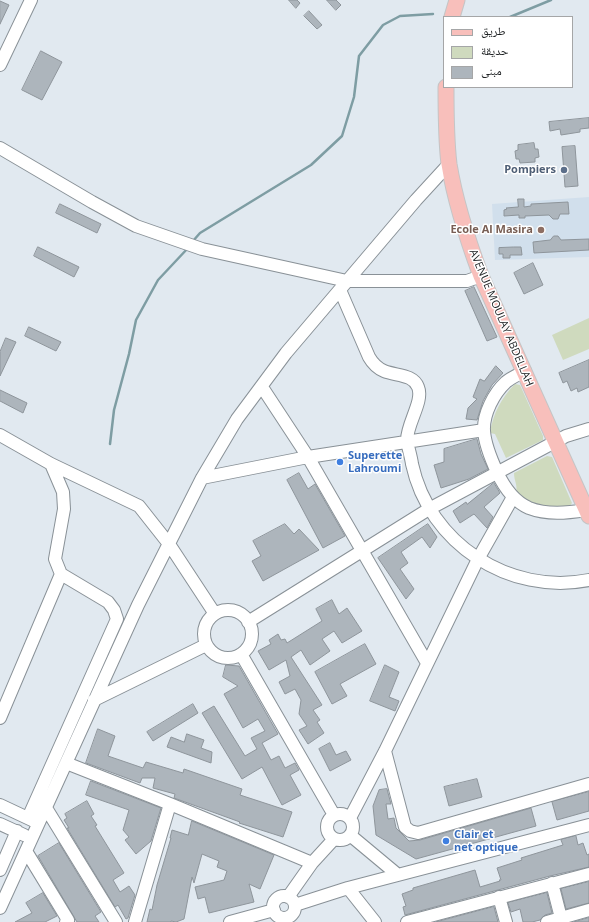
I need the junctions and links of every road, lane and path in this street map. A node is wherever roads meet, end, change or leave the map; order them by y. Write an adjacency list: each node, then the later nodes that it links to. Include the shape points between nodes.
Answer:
1 (31, 0): 4 (street)
2 (456, 0): 3 (main road)
3 (452, 16)
4 (0, 65)
5 (446, 88): 7 (main road, AVENUE MOULAY ABDELLAH)
6 (0, 148): 9 (street, via 136,226 202,249)
7 (449, 164): 8 (main road, AVENUE MOULAY ABDELLAH, via 469,243); 9 (street)
8 (481, 276): 9 (street, via 467,281); 10 (main road, AVENUE MOULAY ABDELLAH)
9 (344, 285): 11 (street, via 286,353); 15 (street, via 369,357 375,366 385,372 416,381 420,396)
10 (525, 371): 13 (street, via 499,390 489,408); 16 (main road, AVENUE MOULAY ABDELLAH)
11 (262, 387): 17 (street); 20 (street, via 237,420)
12 (589, 429): 16 (street)
13 (484, 430): 15 (street); 19 (street, via 490,457)
14 (0, 435): 18 (street)
15 (407, 441): 17 (street); 22 (street, via 413,469)
16 (556, 442): 19 (street); 23 (main road, AVENUE MOULAY ABDELLAH)
17 (308, 457): 20 (street); 25 (street)
18 (51, 464): 24 (street, via 139,506); 27 (street, via 63,492 64,509 55,559)
19 (497, 472): 21 (street); 22 (street)
20 (202, 478): 24 (street)
21 (513, 497): 23 (street, via 530,508 547,512); 26 (street)
22 (429, 509): 25 (street); 26 (street, via 440,524)
23 (588, 513)
24 (169, 544): 29 (street); 34 (street)
25 (363, 550): 30 (street); 33 (street)
26 (478, 559): 28 (street, via 494,568 536,582); 33 (street)
27 (61, 574): 35 (street); 44 (street, via 108,602 117,619)
28 (589, 580)
29 (215, 614): 30 (street, via 233,610); 31 (street, via 204,630)
30 (248, 622): 32 (street, via 251,637 248,647)
31 (206, 645): 32 (street, via 213,653 222,657 232,658); 34 (street)
32 (241, 654): 42 (street)
33 (427, 663): 36 (street)
34 (94, 700): 37 (street)
35 (0, 718)
36 (385, 751): 38 (street, via 405,827 418,833); 43 (street)
37 (66, 764): 39 (street); 41 (street)
38 (589, 784)
39 (170, 804): 52 (street); 68 (street)
40 (1, 807): 44 (street)
41 (46, 808): 44 (street); 67 (street)
42 (334, 815): 43 (street, via 342,814); 49 (street, via 328,821 327,829)
43 (350, 818): 48 (street, via 353,826)
44 (34, 821): 50 (street)
45 (0, 824): 47 (street)
46 (589, 825): 55 (street)
47 (17, 831): 50 (street); 53 (street)
48 (350, 835): 49 (street, via 343,839); 55 (street)
49 (334, 838): 52 (street)
50 (32, 839): 51 (street)
51 (26, 851): 60 (street); 66 (street, via 68,920)
52 (312, 863): 59 (street)
53 (0, 870)
54 (589, 874): 56 (street)
55 (398, 875): 57 (street)
56 (552, 883): 58 (street); 64 (street)
57 (348, 888): 59 (street); 70 (street)
58 (499, 897): 62 (street); 72 (street)
59 (292, 901): 63 (street, via 294,912); 63 (street, via 282,897 276,900 273,906)
60 (0, 908)
61 (589, 910): 64 (street)
62 (445, 917): 71 (street)
63 (281, 918): 65 (street)
64 (561, 918): 73 (street)
65 (259, 919): 69 (street)
66 (66, 922)
67 (116, 922)
68 (135, 922)
69 (230, 922)
70 (375, 922)
71 (407, 922)
72 (506, 922)
73 (547, 922)

